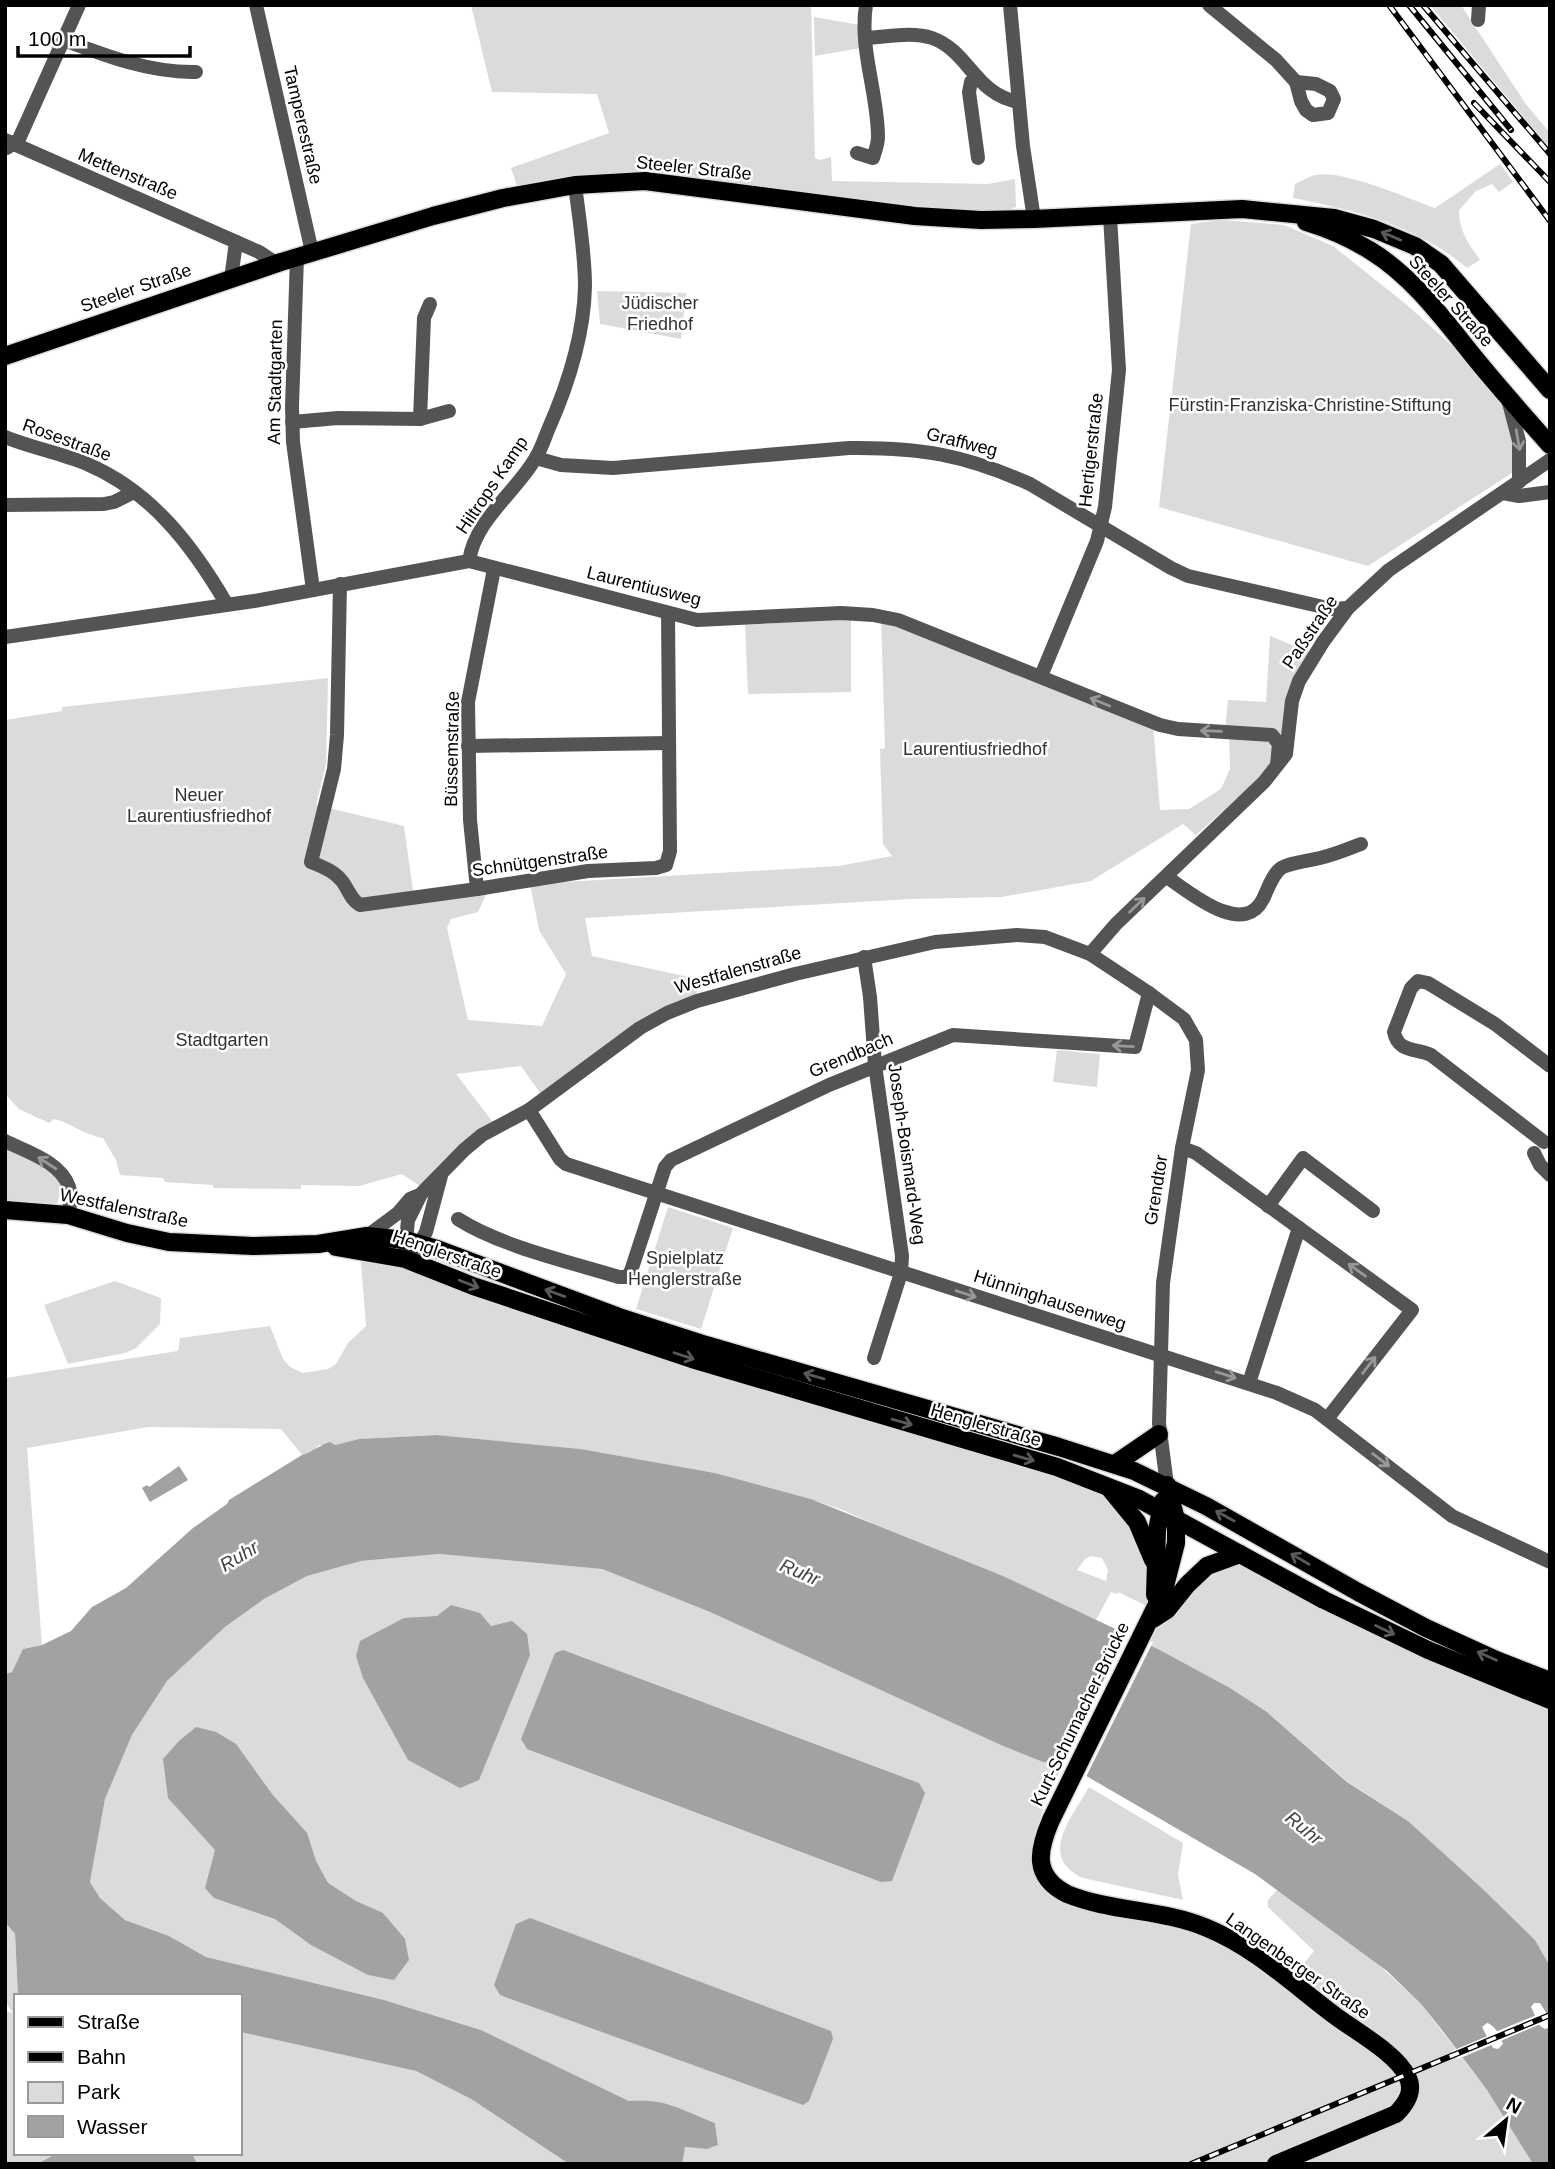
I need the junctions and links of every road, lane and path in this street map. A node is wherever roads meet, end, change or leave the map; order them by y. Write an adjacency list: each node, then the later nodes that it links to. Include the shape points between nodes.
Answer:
1 (79, 5): 7 (street)
2 (256, 5): 20 (street, Tamperestraße)
3 (866, 5): 6 (street)
4 (1010, 5): 11 (street)
5 (1209, 5): 10 (street)
6 (866, 38): 9 (street, via 934,38); 13 (street, via 878,138 873,158)
7 (64, 40): 8 (street, via 153,68); 12 (street, via 19,139)
8 (196, 72)
9 (976, 77): 11 (street, via 991,93); 14 (street, via 969,92)
10 (1296, 82)
11 (1019, 102): 18 (street)
12 (8, 145): 19 (street, Mettenstraße)
13 (857, 153)
14 (978, 158)
15 (575, 185): 18 (main road, Steeler Straße, via 645,181 915,216); 20 (main road, Steeler Straße, via 491,201); 34 (street, Hiltrops Kamp, via 585,287 582,325 566,386)
16 (1276, 212): 17 (main road, Steeler Straße, via 1242,209); 25 (main road, Steeler Straße, via 1346,236 1373,252 1403,276); 26 (main road, Steeler Straße, one-way to 16, via 1458,282 1415,246 1334,218)
17 (1110, 216): 18 (main road, Steeler Straße); 41 (street, Hertigerstraße, via 1119,370)
18 (1034, 219)
19 (236, 242): 21 (street, Mettenstraße); 22 (street)
20 (305, 255): 21 (main road, Steeler Straße); 30 (street, Am Stadtgarten)
21 (276, 263): 22 (main road, Steeler Straße)
22 (231, 279): 24 (main road, Steeler Straße)
23 (430, 304): 29 (street, via 424,318)
24 (5, 356)
25 (1479, 363): 27 (main road, Steeler Straße); 31 (main road, via 1507,379)
26 (1550, 390)
27 (1508, 399): 33 (main road, Steeler Straße); 36 (street, Steeler Straße, one-way to 36, via 1518,441)
28 (449, 411): 29 (street)
29 (420, 419): 30 (street)
30 (292, 422): 45 (street, Am Stadtgarten)
31 (1550, 429)
32 (5, 437): 37 (street, Rosestraße, via 85,463)
33 (1550, 445)
34 (537, 458): 41 (street, Graffweg, via 561,465 613,468 849,448 921,450 1006,473); 42 (street, Hiltrops Kamp, via 479,531)
35 (1550, 460): 36 (street, Paßstraße)
36 (1519, 482): 39 (street, Paßstraße)
37 (134, 492): 40 (street, via 104,504); 46 (street, Rosestraße, via 167,518)
38 (1550, 492): 39 (street)
39 (1503, 493): 47 (street, Paßstraße, via 1389,570)
40 (5, 505)
41 (1100, 527): 47 (street, Graffweg, via 1188,576 1332,609); 50 (street, Hertigerstraße)
42 (469, 561): 43 (street, Laurentiusweg); 44 (street, Laurentiusweg)
43 (494, 569): 48 (street, Laurentiusweg); 52 (street, Büssemstraße, via 468,702)
44 (340, 584): 45 (street, Laurentiusweg); 56 (street, Schnütgenstraße, via 335,758 311,862 341,879 360,905)
45 (313, 590): 46 (street, Laurentiusweg)
46 (226, 603): 49 (street, Laurentiusweg)
47 (1348, 608): 53 (street, Paßstraße, via 1299,681 1290,711 1287,749)
48 (668, 613): 50 (street, Laurentiusweg, via 709,621 827,614 881,616); 51 (street, Schnütgenstraße)
49 (5, 637)
50 (1041, 676): 53 (street, Laurentiusweg, one-way to 50, via 1279,744 1272,735 1168,728)
51 (668, 743): 52 (street); 56 (street, Schnütgenstraße, via 670,851 666,865 589,870)
52 (468, 746): 56 (street, Büssemstraße)
53 (1278, 765): 55 (street, Paßstraße)
54 (1361, 844): 55 (street, via 1282,868 1258,908 1240,916 1200,900)
55 (1167, 877): 57 (street, Paßstraße, one-way to 55)
56 (477, 889)
57 (1090, 954): 58 (street, Westfalenstraße, via 1045,936 1017,935 935,942); 59 (street, Grendtor)
58 (864, 957): 60 (street, Joseph-Boismard-Weg); 62 (street, Westfalenstraße, via 667,1013)
59 (1149, 993): 60 (street, Grendbach, one-way to 60, via 1135,1047 953,1035); 64 (street, Grendtor, via 1184,1019 1196,1040 1198,1070)
60 (875, 1065): 67 (street, Grendbach, via 671,1160); 79 (street, Joseph-Boismard-Weg)
61 (1550, 1066): 66 (street, via 1495,1024 1428,983 1418,981 1411,988 1394,1032 1398,1043 1431,1055 1539,1147 1540,1165)
62 (529, 1110): 65 (street, Westfalenstraße, via 482,1135); 67 (street, Hünninghausenweg, via 566,1164)
63 (5, 1141): 70 (street, one-way to 63, via 69,1187 61,1173)
64 (1182, 1147): 69 (street); 81 (street, Grendtor, via 1164,1271)
65 (443, 1172): 68 (street, Westfalenstraße); 76 (street, Westfalenstraße)
66 (1550, 1175)
67 (656, 1192): 79 (street, Hünninghausenweg); 80 (street, Grendbach, via 631,1270)
68 (421, 1194): 75 (street, Westfalenstraße); 76 (street, Westfalenstraße, via 408,1220)
69 (1268, 1206): 72 (street, via 1303,1158); 74 (street)
70 (69, 1208): 71 (main road, Westfalenstraße); 77 (main road, Westfalenstraße, via 127,1233 169,1242)
71 (5, 1210)
72 (1373, 1211)
73 (458, 1220): 80 (street, Henglerstraße, via 496,1238)
74 (1299, 1228): 83 (street); 84 (street, one-way to 74, via 1412,1310)
75 (367, 1236): 76 (main road, Henglerstraße); 77 (main road, Henglerstraße)
76 (422, 1241): 78 (street, Westfalenstraße); 86 (main road, Henglerstraße, one-way to 76, via 706,1345 619,1317)
77 (318, 1244): 78 (main road, Henglerstraße)
78 (405, 1259): 88 (main road, Henglerstraße, one-way to 88, via 692,1359 1057,1467)
79 (901, 1273): 81 (street, Hünninghausenweg, one-way to 81); 82 (street)
80 (619, 1277)
81 (1161, 1354): 83 (street, Hünninghausenweg, one-way to 83); 85 (street, Grendtor)
82 (874, 1358)
83 (1250, 1383): 84 (street, Hünninghausenweg, via 1304,1404)
84 (1327, 1419): 92 (street, Hünninghausenweg, one-way to 92, via 1452,1516)
85 (1160, 1434): 86 (main road); 87 (street, Grendtor)
86 (1115, 1464): 87 (main road, Henglerstraße)
87 (1167, 1485): 89 (main road, Henglerstraße); 90 (main road, Kurt-Schumacher-Brücke)
88 (1107, 1486): 90 (main road, Henglerstraße); 93 (main road, Kurt-Schumacher-Brücke, via 1137,1522)
89 (1192, 1498): 90 (main road); 96 (main road, Henglerstraße, one-way to 89, via 1426,1628)
90 (1170, 1512): 91 (main road, Henglerstraße); 93 (main road, Kurt-Schumacher-Brücke, via 1157,1530); 94 (main road, Kurt-Schumacher-Brücke, via 1176,1543)
91 (1240, 1555): 95 (main road, Kurt-Schumacher-Brücke, via 1207,1566); 97 (main road, Henglerstraße, one-way to 97, via 1428,1650)
92 (1550, 1562)
93 (1156, 1566): 94 (main road, Kurt-Schumacher-Brücke)
94 (1155, 1606): 95 (main road, Kurt-Schumacher-Brücke)
95 (1145, 1629): 98 (main road, Kurt-Schumacher-Brücke)
96 (1550, 1681)
97 (1550, 1700)
98 (1050, 1821): 99 (main road, Langenberger Straße, via 1040,1857 1045,1873 1059,1890 1216,1932 1261,1960 1390,2056 1406,2073 1409,2094 1396,2114)
99 (1276, 2164)

